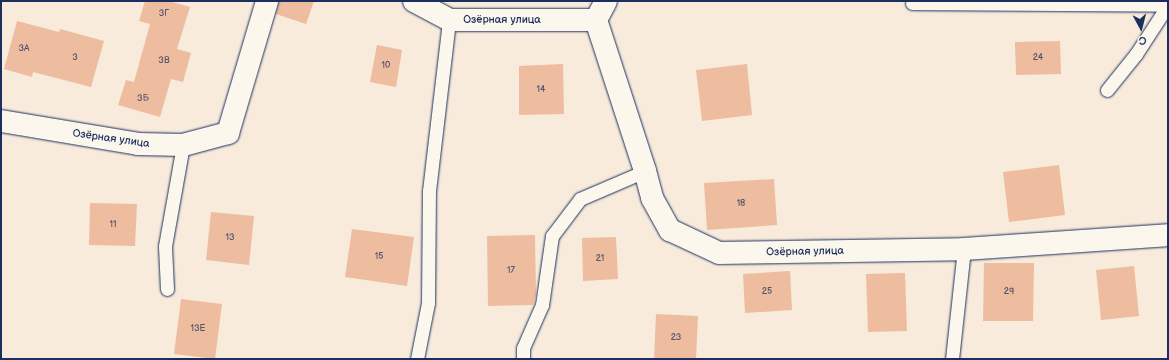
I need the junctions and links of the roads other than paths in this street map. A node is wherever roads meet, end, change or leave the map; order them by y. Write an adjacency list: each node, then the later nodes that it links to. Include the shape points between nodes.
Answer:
1 (267, 1): 9 (street, Озёрная улица, via 228,133)
2 (414, 1): 6 (street, Озёрная улица)
3 (912, 3): 4 (lane)
4 (1168, 5): 7 (lane, via 1136,54)
5 (601, 10): 6 (street, Озёрная улица); 10 (street, Озёрная улица)
6 (449, 20): 14 (lane, via 430,191 428,303)
7 (1107, 90)
8 (1, 121): 9 (street, Озёрная улица, via 138,144)
9 (183, 145): 13 (lane, via 165,246)
10 (645, 171): 12 (street, Озёрная улица, via 652,198 670,230 718,253); 15 (lane, via 580,199 552,236 542,305 523,348)
11 (1168, 235): 12 (street, Озёрная улица)
12 (964, 249): 16 (lane)
13 (167, 289)
14 (417, 359)
15 (523, 359)
16 (952, 359)

